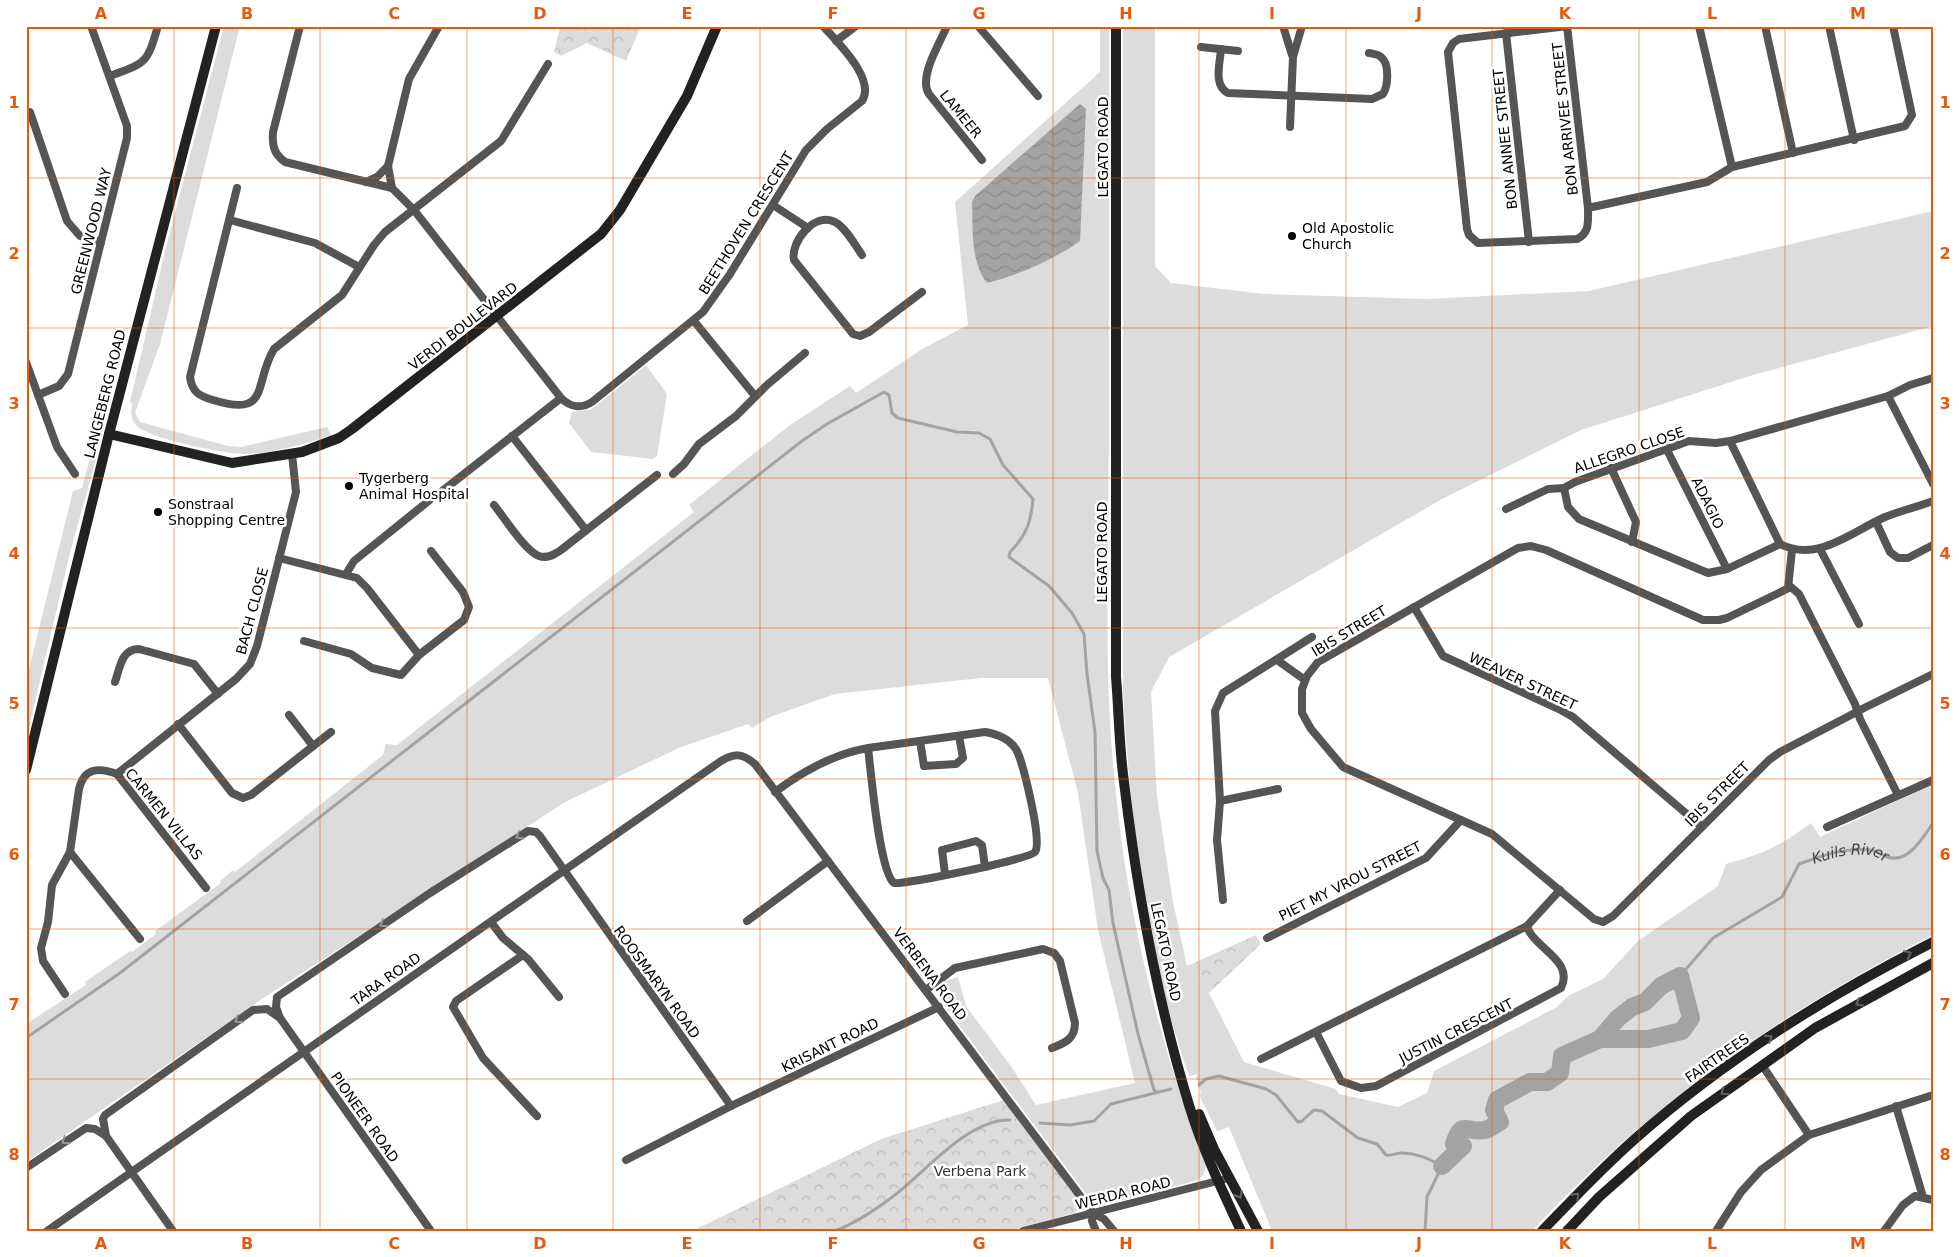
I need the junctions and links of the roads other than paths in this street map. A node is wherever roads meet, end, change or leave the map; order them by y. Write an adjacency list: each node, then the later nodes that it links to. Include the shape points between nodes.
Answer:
1 (91, 26): 27 (street, GREENWOOD WAY)
2 (158, 26): 27 (street, via 147,59)
3 (216, 26): 59 (street, LANGEBERG ROAD)
4 (300, 26): 37 (street, via 273,132 276,153 285,162)
5 (439, 26): 35 (street, via 409,79)
6 (717, 26): 50 (street, VERDI BOULEVARD, via 687,96 612,222 602,234)
7 (823, 26): 20 (street, BEETHOVEN CRESCENT)
8 (856, 26): 20 (street)
9 (947, 26): 34 (street, LAMEER, via 925,85)
10 (978, 26): 29 (street)
11 (1116, 26): 142 (street, LEGATO ROAD, via 1116,677 1123,781 1138,886)
12 (1283, 26): 25 (street)
13 (1302, 26): 25 (street)
14 (1568, 26): 19 (street); 41 (street, BON ARRIVEE STREET)
15 (1699, 26): 36 (street)
16 (1765, 26): 33 (street)
17 (1828, 26): 32 (street)
18 (1893, 26): 32 (street, via 1911,120 1900,129)
19 (1506, 33): 46 (street, BON ANNEE STREET); 46 (street, via 1459,39 1448,52 1466,219 1469,235 1478,243)
20 (836, 41): 40 (street, BEETHOVEN CRESCENT, via 865,80 865,95 810,145)
21 (1201, 46): 22 (street)
22 (1221, 49): 23 (street); 28 (street, via 1219,81 1224,91)
23 (1238, 51)
24 (1369, 53): 28 (street, via 1380,56 1385,64 1387,83 1380,97)
25 (1293, 57): 28 (street)
26 (548, 64): 42 (street, via 501,142)
27 (110, 76): 45 (street, GREENWOOD WAY, via 127,126 127,138)
28 (1291, 95): 31 (street)
29 (1038, 96)
30 (30, 112): 45 (street, via 67,221 80,236)
31 (1290, 127)
32 (1854, 140): 33 (street)
33 (1793, 153): 36 (street)
34 (982, 160)
35 (388, 166): 37 (street, via 377,178); 39 (street)
36 (1732, 167): 41 (street, via 1707,182)
37 (366, 182): 39 (street)
38 (237, 188): 43 (street)
39 (392, 188): 42 (street)
40 (773, 205): 44 (street); 51 (street, BEETHOVEN CRESCENT, via 721,287)
41 (1588, 208): 46 (street, BON ARRIVEE STREET, via 1587,230 1583,236)
42 (414, 210): 48 (street, via 379,238); 50 (street)
43 (230, 220): 48 (street, via 314,243); 48 (street, via 191,367 191,385 199,396 238,406 255,400 274,349 342,295)
44 (808, 228): 47 (street, via 824,220 834,221); 49 (street, via 795,246 794,260 847,329 856,335 869,332)
45 (101, 242): 55 (street, GREENWOOD WAY, via 68,374 60,386)
46 (1529, 242)
47 (862, 255)
48 (360, 267)
49 (922, 292)
50 (497, 317): 58 (street); 63 (street, VERDI BOULEVARD, via 339,438)
51 (694, 321): 56 (street); 58 (street, BEETHOVEN CRESCENT, via 588,404 575,406)
52 (805, 353): 56 (street)
53 (26, 362): 55 (street)
54 (1933, 378): 57 (street, ALLEGRO CLOSE)
55 (38, 394): 65 (street, via 56,447)
56 (755, 396): 66 (street, via 736,416 699,444)
57 (1888, 396): 61 (street, ALLEGRO CLOSE); 68 (street)
58 (561, 398): 60 (street)
59 (109, 434): 63 (street, VERDI BOULEVARD, via 232,463); 106 (street, LANGEBERG ROAD)
60 (512, 436): 70 (street); 76 (street)
61 (1730, 441): 62 (street, ALLEGRO CLOSE, via 1716,444 1694,440); 78 (street)
62 (1666, 448): 64 (street, ALLEGRO CLOSE); 84 (street, ADAGIO)
63 (292, 454): 83 (street, BACH CLOSE, via 296,492)
64 (1611, 468): 69 (street, ALLEGRO CLOSE); 77 (street, via 1636,522)
65 (74, 474)
66 (673, 474)
67 (657, 475): 76 (street)
68 (1933, 484)
69 (1564, 488): 74 (street, via 1548,489); 77 (street, ALLEGRO CLOSE, via 1565,500 1574,515)
70 (441, 492)
71 (431, 499): 85 (street, via 354,561)
72 (1933, 501): 75 (street)
73 (494, 504): 76 (street, via 528,548 541,557 554,555)
74 (1506, 509)
75 (1876, 522): 79 (street, via 1890,552 1898,558 1908,558); 80 (street)
76 (586, 530)
77 (1632, 542): 84 (street, ALLEGRO CLOSE, via 1701,572)
78 (1780, 544): 81 (street); 84 (street, ALLEGRO CLOSE)
79 (1933, 545)
80 (1820, 549): 81 (street); 88 (street)
81 (1792, 550): 86 (street)
82 (432, 551): 91 (street, via 463,592 469,610 460,625)
83 (279, 558): 85 (street); 96 (street, BACH CLOSE, via 253,658)
84 (1727, 569)
85 (346, 574): 91 (street, via 362,582)
86 (1788, 588): 87 (street, IBIS STREET, via 1727,618 1703,620 1546,550 1524,547 1512,550); 97 (street, via 1794,588 1799,594)
87 (1414, 607): 94 (street, IBIS STREET, via 1318,662); 114 (street, WEAVER STREET, via 1443,656 1573,717)
88 (1859, 624)
89 (1312, 637): 92 (street)
90 (304, 641): 91 (street, via 351,654 372,668 398,676 404,674)
91 (419, 655)
92 (1277, 660): 94 (street); 112 (street, via 1223,693 1217,702 1215,721)
93 (1933, 674): 97 (street, IBIS STREET)
94 (1305, 680): 113 (street, IBIS STREET, via 1300,704 1306,722 1343,767)
95 (115, 682): 96 (street, via 124,655 139,649 194,664)
96 (218, 694): 99 (street, BACH CLOSE)
97 (1858, 712): 111 (street); 114 (street, IBIS STREET, via 1769,760)
98 (289, 715): 103 (street)
99 (178, 724): 103 (street, via 232,793 239,797 251,795); 107 (street, BACH CLOSE)
100 (331, 732): 103 (street)
101 (959, 736): 102 (street); 102 (street, via 963,758 956,764 924,766); 118 (street, via 985,732 1008,740 1016,751 1030,801 1038,844 1035,852)
102 (920, 741): 104 (street)
103 (313, 746)
104 (868, 748): 110 (street, via 820,763); 120 (street, via 880,841 889,877 897,884)
105 (742, 755): 110 (street, VERBENA ROAD, via 754,764); 119 (street, TARA ROAD, via 736,754 721,761)
106 (26, 770)
107 (117, 774): 116 (street, CARMEN VILLAS, via 100,769 84,776); 121 (street, CARMEN VILLAS)
108 (1933, 780): 111 (street)
109 (1278, 788): 112 (street)
110 (775, 792): 117 (street, VERBENA ROAD)
111 (1898, 795): 115 (street)
112 (1220, 801): 123 (street, via 1217,840)
113 (1462, 820): 122 (street, IBIS STREET, via 1497,838); 127 (street, PIET MY VROU STREET, via 1426,858)
114 (1702, 827): 122 (street, IBIS STREET, via 1606,921 1594,918)
115 (1827, 828)
116 (70, 852): 128 (street); 133 (street, CARMEN VILLAS, via 52,885 41,948 43,961)
117 (828, 861): 124 (street); 132 (street, VERBENA ROAD)
118 (985, 867): 120 (street); 120 (street, via 982,845 976,842 942,850)
119 (564, 872): 125 (street, TARA ROAD); 136 (street, ROOSMARYN ROAD, one-way to 136, via 536,832 522,834 279,994 276,1006); 144 (street, ROOSMARYN ROAD)
120 (945, 874)
121 (206, 888)
122 (1560, 890): 126 (street)
123 (1223, 900)
124 (747, 921)
125 (491, 922): 130 (street, via 503,938); 139 (street, TARA ROAD)
126 (1527, 926): 137 (street); 137 (street, JUSTIN CRESCENT, via 1529,933 1560,966 1564,979 1561,988 1376,1086 1361,1088 1341,1081)
127 (1267, 938)
128 (140, 940)
129 (1933, 942): 165 (street, FAIRTREES, one-way to 129, via 1612,1160 1714,1075 1814,1009)
130 (523, 955): 134 (street); 146 (street, via 456,1001 453,1007 483,1058)
131 (1933, 963): 141 (street, one-way to 141, via 1815,1028)
132 (926, 990): 135 (street, VERBENA ROAD); 138 (street, via 955,968 1049,950 1060,961 1076,1024 1068,1040)
133 (65, 994)
134 (559, 997)
135 (939, 1007): 144 (street, KRISANT ROAD); 156 (street, VERBENA ROAD)
136 (280, 1018): 139 (street, PIONEER ROAD); 148 (street, one-way to 148, via 267,1009 253,1010 108,1111 103,1119)
137 (1316, 1032): 140 (street)
138 (1052, 1048)
139 (304, 1052): 151 (street, TARA ROAD); 159 (street, PIONEER ROAD)
140 (1261, 1059)
141 (1762, 1065): 147 (street); 166 (street, one-way to 166, via 1654,1147)
142 (1180, 1072): 152 (street, LEGATO ROAD); 153 (street, LEGATO ROAD, via 1189,1106)
143 (1933, 1095): 145 (street)
144 (731, 1106): 149 (street, KRISANT ROAD)
145 (1896, 1106): 147 (street); 154 (street)
146 (537, 1116)
147 (1809, 1135): 167 (street, via 1761,1170 1741,1192)
148 (106, 1136): 150 (street, one-way to 150, via 86,1128); 151 (street)
149 (626, 1160)
150 (26, 1168)
151 (131, 1172): 157 (street, TARA ROAD); 158 (street)
152 (1229, 1178): 153 (street, WERDA ROAD); 164 (street, LEGATO ROAD, one-way to 164)
153 (1218, 1182): 156 (street, WERDA ROAD); 163 (street, LEGATO ROAD)
154 (1923, 1197): 155 (street); 168 (street, via 1915,1196 1908,1200)
155 (1933, 1200)
156 (1093, 1213): 160 (street, WERDA ROAD); 161 (street); 162 (street, via 1104,1219)
157 (47, 1231)
158 (173, 1231)
159 (431, 1231)
160 (1023, 1231)
161 (1096, 1231)
162 (1114, 1231)
163 (1241, 1231)
164 (1258, 1231)
165 (1542, 1231)
166 (1567, 1231)
167 (1716, 1231)
168 (1884, 1231)

